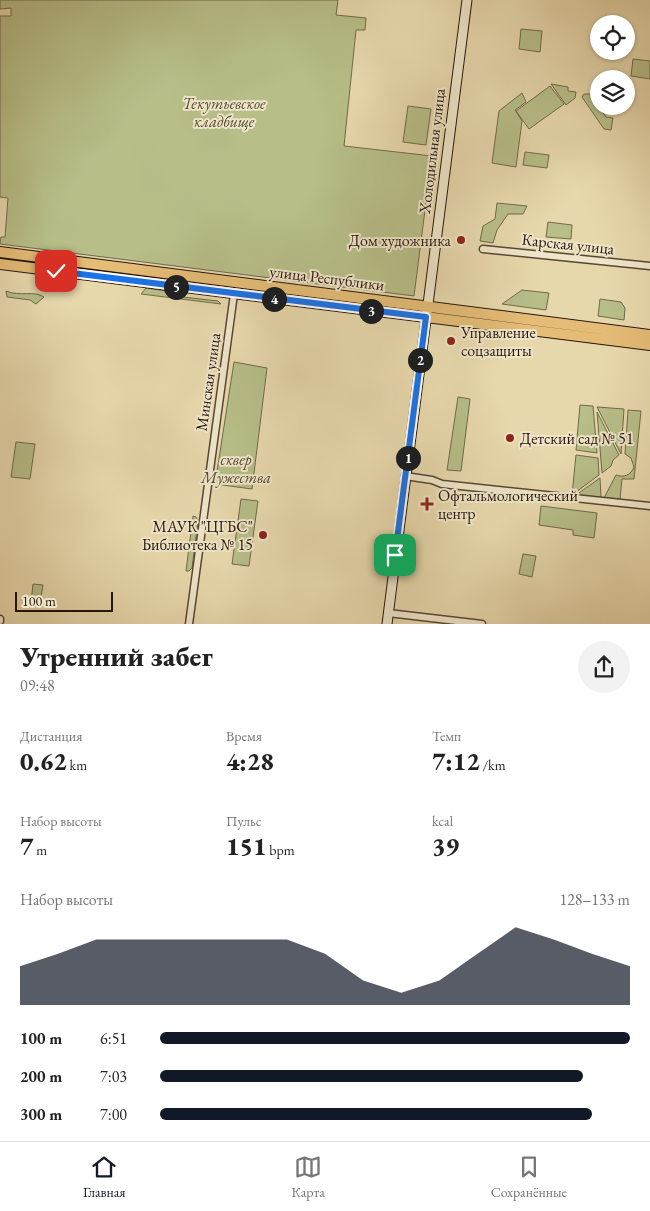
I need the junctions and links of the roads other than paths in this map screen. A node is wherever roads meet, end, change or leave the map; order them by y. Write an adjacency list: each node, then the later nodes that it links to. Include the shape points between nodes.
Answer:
1 (466, 0): 7 (street, Холодильная улица)
2 (483, 249): 5 (street, Карская улица)
3 (0, 252): 7 (main road, улица Республики)
4 (0, 264): 6 (main road, улица Республики)
5 (650, 266)
6 (234, 294): 8 (main road, улица Республики); 14 (street, Минская улица)
7 (427, 306): 8 (street, Холодильная улица); 9 (main road, улица Республики)
8 (426, 317): 10 (main road, улица Республики); 11 (street)
9 (650, 334)
10 (650, 345)
11 (405, 476): 12 (street, via 442,484); 13 (street)
12 (650, 506)
13 (388, 612): 15 (street); 16 (street)
14 (189, 624)
15 (387, 624)
16 (482, 624)

